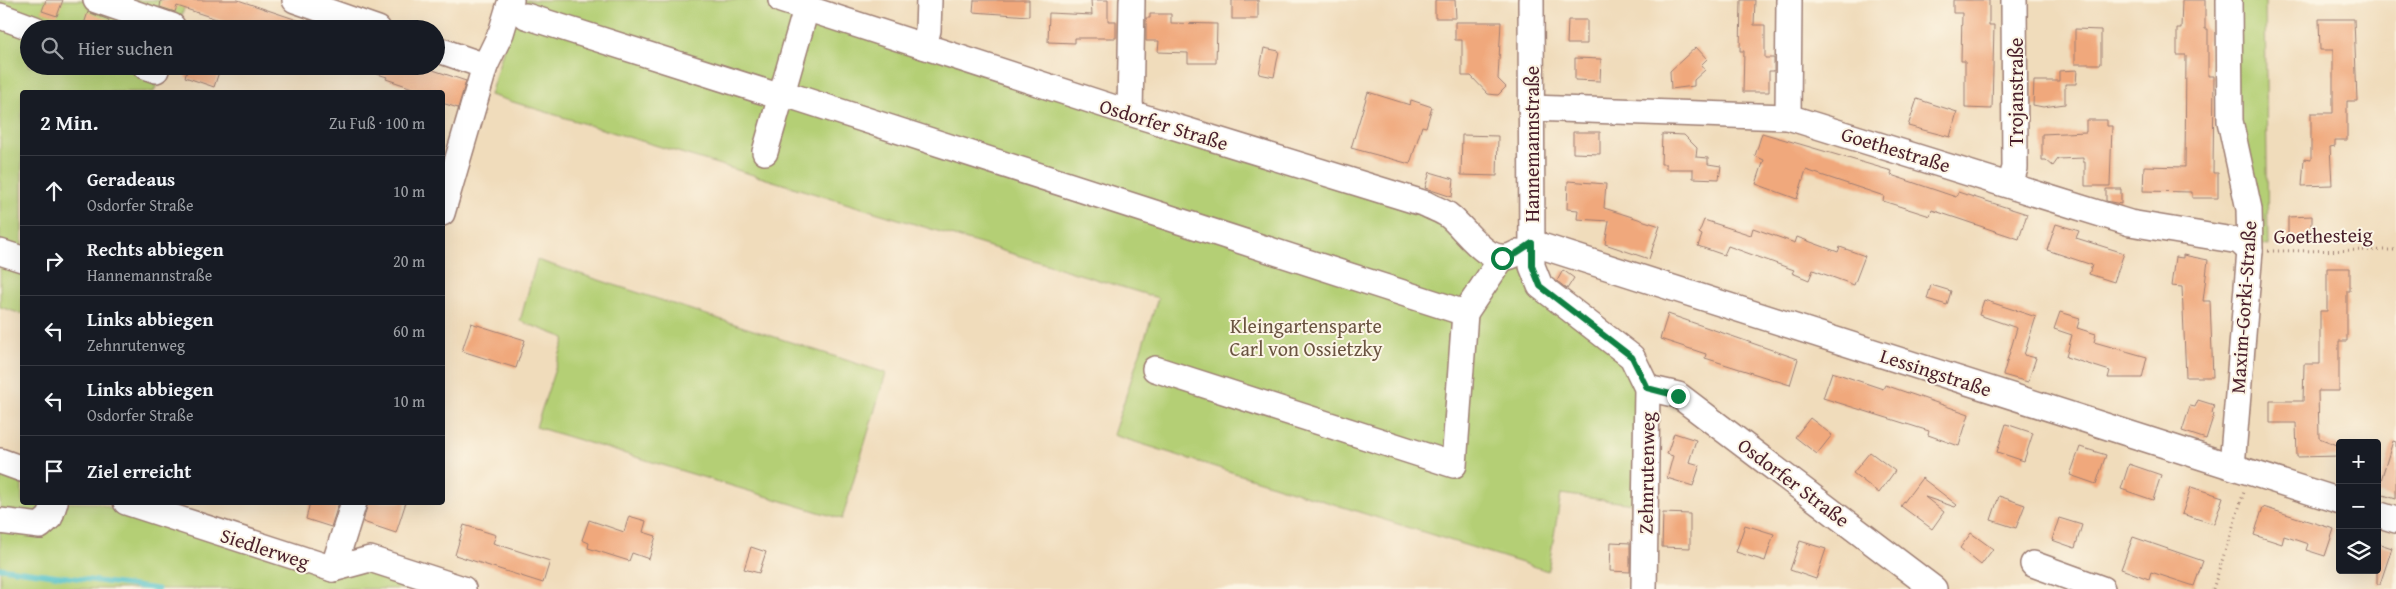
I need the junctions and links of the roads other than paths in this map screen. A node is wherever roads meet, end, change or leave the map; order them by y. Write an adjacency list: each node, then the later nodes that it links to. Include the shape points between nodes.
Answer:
1 (96, 0): 13 (street)
2 (295, 0): 14 (street)
3 (781, 0): 11 (street, Osdorfer Straße)
4 (929, 0): 16 (street)
5 (1132, 0): 21 (street)
6 (1531, 0): 20 (street, Hannemannstraße)
7 (1789, 0): 22 (street)
8 (2014, 0): 24 (street, Trojanstraße, via 2014,168)
9 (2228, 0): 27 (street, Maxim-Gorki-Straße, via 2230,121 2249,210)
10 (519, 8): 18 (street, via 501,33); 19 (street)
11 (806, 9): 16 (street, Osdorfer Straße); 19 (street)
12 (0, 16): 15 (street)
13 (154, 20)
14 (352, 20)
15 (20, 23)
16 (924, 46): 21 (street, Osdorfer Straße)
17 (445, 52): 18 (street)
18 (485, 66): 25 (street)
19 (782, 95): 23 (street); 32 (street)
20 (1530, 108): 22 (street, Goethestraße); 26 (street, Hannemannstraße)
21 (1130, 113): 30 (street, Osdorfer Straße, via 1426,204 1447,215 1489,254)
22 (1788, 117): 24 (street, Goethestraße)
23 (765, 152)
24 (2010, 184): 27 (street, Goethestraße, via 2130,223 2239,242)
25 (445, 205)
26 (1532, 243): 30 (street, via 1512,256); 31 (street, Hannemannstraße, via 1532,266); 37 (street, Lessingstraße)
27 (2250, 251): 37 (street, Maxim-Gorki-Straße)
28 (0, 252): 29 (street)
29 (20, 258)
30 (1502, 258): 32 (street)
31 (1540, 286): 34 (street, Zehnrutenweg, via 1632,357)
32 (1465, 313): 33 (street, via 1454,466)
33 (1155, 369)
34 (1647, 388): 48 (street, Zehnrutenweg); 49 (street, Osdorfer Straße, via 1678,396)
35 (0, 462): 36 (street)
36 (20, 468)
37 (2242, 469): 38 (street, Lessingstraße)
38 (2336, 500)
39 (53, 505): 44 (street, via 50,517 40,526)
40 (135, 505): 46 (street, Siedlerweg)
41 (353, 505): 46 (street)
42 (2381, 515): 43 (street)
43 (2396, 520)
44 (0, 521)
45 (2033, 564): 50 (street)
46 (333, 570): 47 (street, Siedlerweg, via 370,559)
47 (463, 589)
48 (1644, 589)
49 (1934, 589)
50 (2102, 589)

